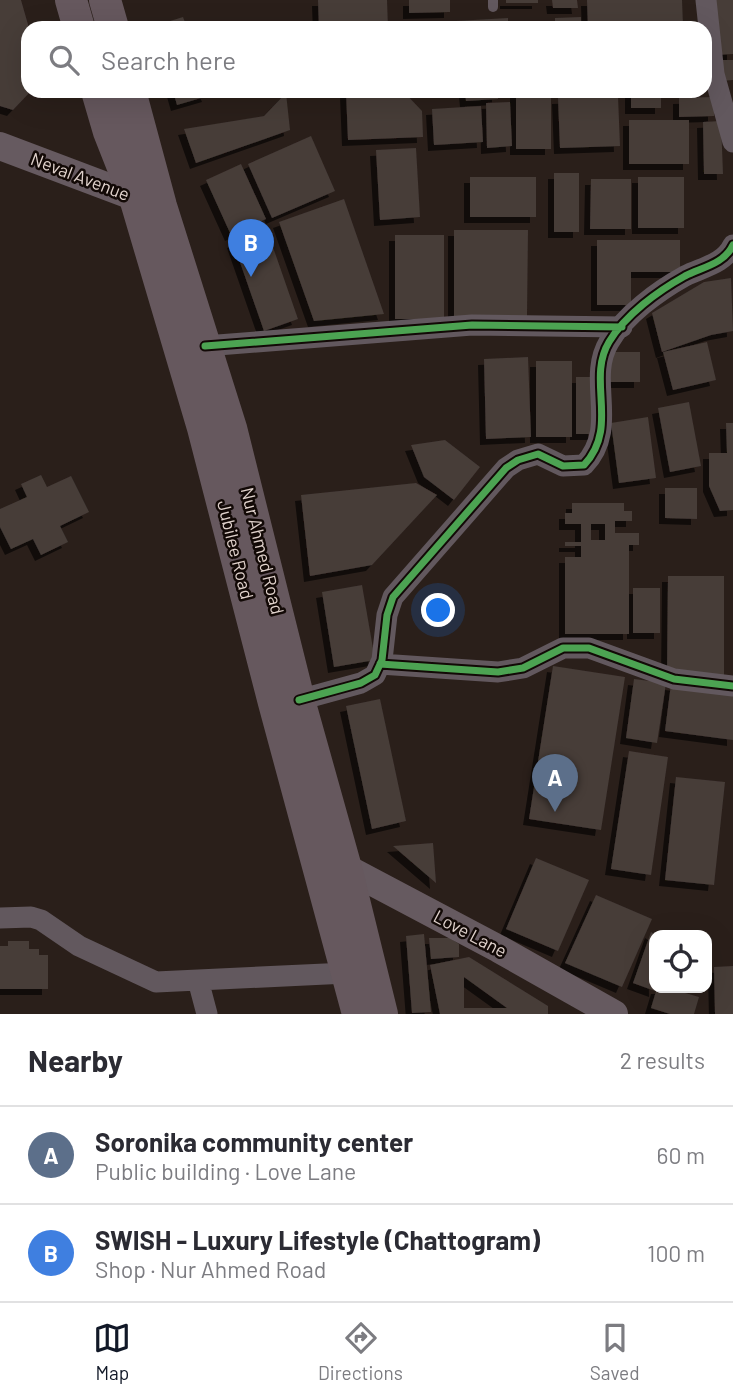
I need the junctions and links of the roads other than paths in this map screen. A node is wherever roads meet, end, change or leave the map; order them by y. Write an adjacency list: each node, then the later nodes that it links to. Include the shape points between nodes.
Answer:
1 (71, 0): 4 (main road)
2 (105, 0): 5 (main road)
3 (706, 0): 6 (street)
4 (77, 21)
5 (111, 21)
6 (711, 21)
7 (712, 27): 8 (street)
8 (724, 82): 11 (street)
9 (99, 98): 13 (main road, Jubilee Road, via 109,132)
10 (131, 98): 13 (main road, Nur Ahmed Road)
11 (733, 142)
12 (0, 146): 13 (main road, Neval Avenue)
13 (148, 202): 16 (main road, Nur Ahmed Road); 20 (main road, Jubilee Road, via 274,703)
14 (731, 254): 15 (street, via 641,304)
15 (622, 327): 16 (street, via 472,325); 17 (street, via 609,342 603,359 602,431 594,455 574,467 538,454 506,468 393,597)
16 (205, 346): 19 (main road, Nur Ahmed Road, via 231,428)
17 (380, 664): 18 (street, via 498,672 523,668 562,648 589,648 674,678); 19 (street, via 375,675 361,683)
18 (733, 686)
19 (299, 700): 20 (main road, Nur Ahmed Road)
20 (333, 872): 22 (main road, Jubilee Road); 26 (main road, Nur Ahmed Road); 27 (main road, Love Lane, via 499,949)
21 (0, 918): 23 (street, via 41,920 79,946 156,982)
22 (347, 973): 23 (street); 25 (main road, Jubilee Road)
23 (198, 979): 24 (street)
24 (207, 1014)
25 (358, 1014)
26 (382, 1014)
27 (614, 1014)

